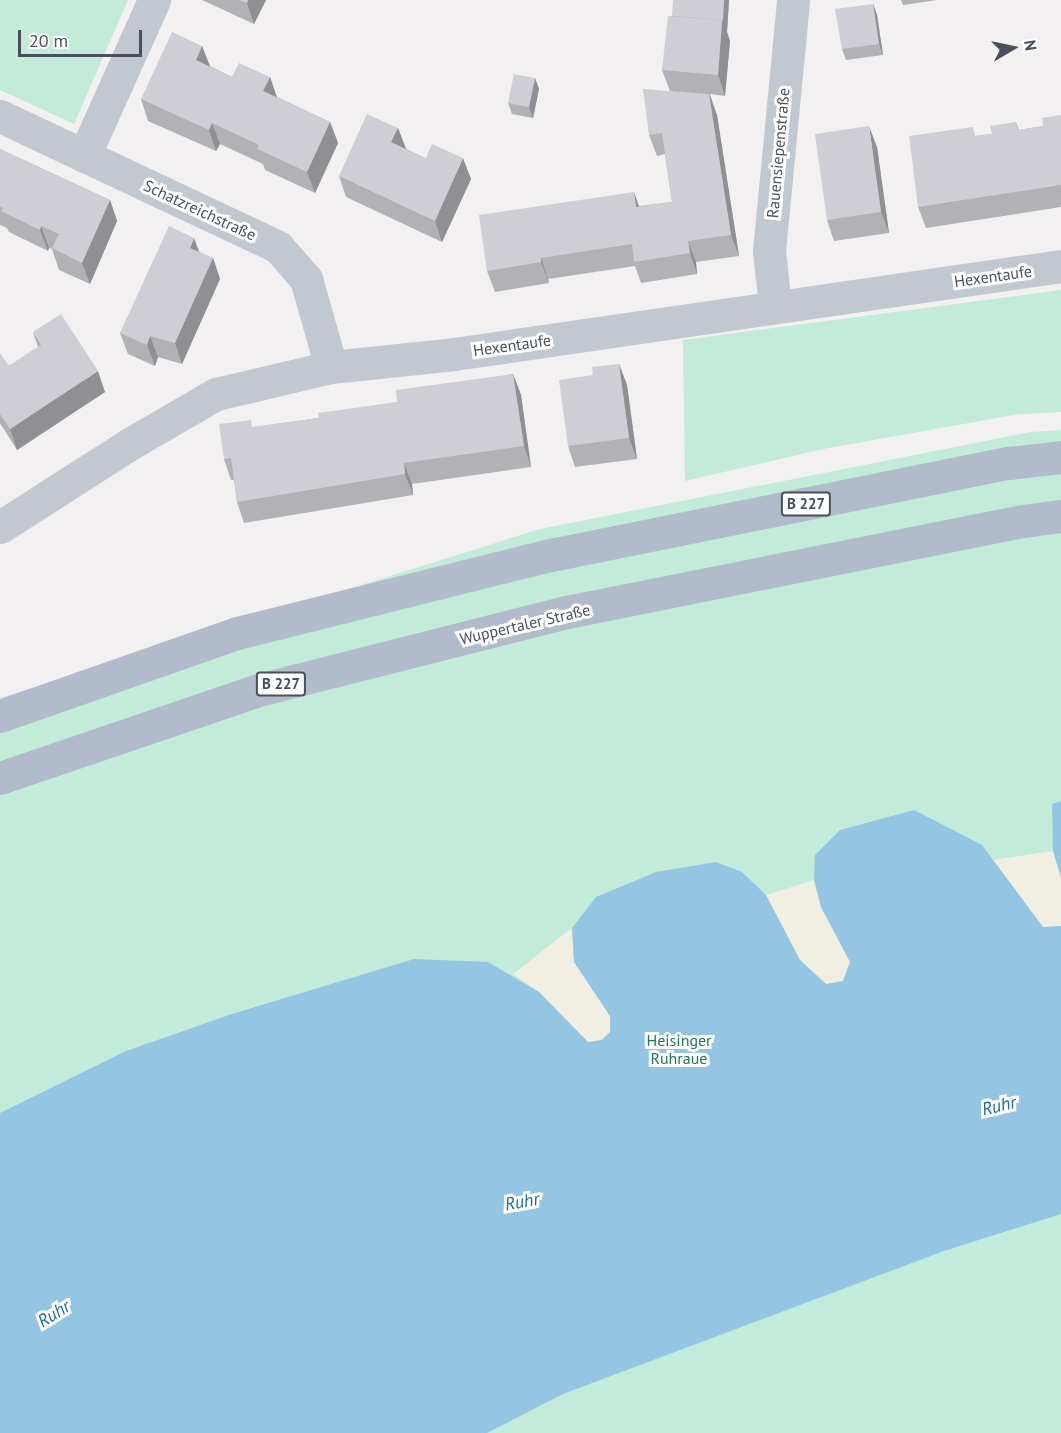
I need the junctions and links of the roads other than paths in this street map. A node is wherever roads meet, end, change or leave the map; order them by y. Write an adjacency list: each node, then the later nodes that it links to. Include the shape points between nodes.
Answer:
1 (154, 0): 4 (street)
2 (793, 0): 6 (street, Rauensiepenstraße, via 769,251)
3 (0, 116): 4 (street, Schatzreichstraße)
4 (84, 156): 7 (street, Schatzreichstraße, via 278,247 306,279)
5 (1061, 267): 6 (street, Hexentaufe)
6 (775, 306): 7 (street, Hexentaufe, via 454,354)
7 (331, 367): 10 (street, Hexentaufe, via 216,394)
8 (1061, 457): 11 (main road, B 227, via 1009,463 551,555 237,633)
9 (1061, 516): 12 (main road, Wuppertaler Straße / B 227, via 545,618 262,689)
10 (0, 527)
11 (0, 716)
12 (0, 778)

